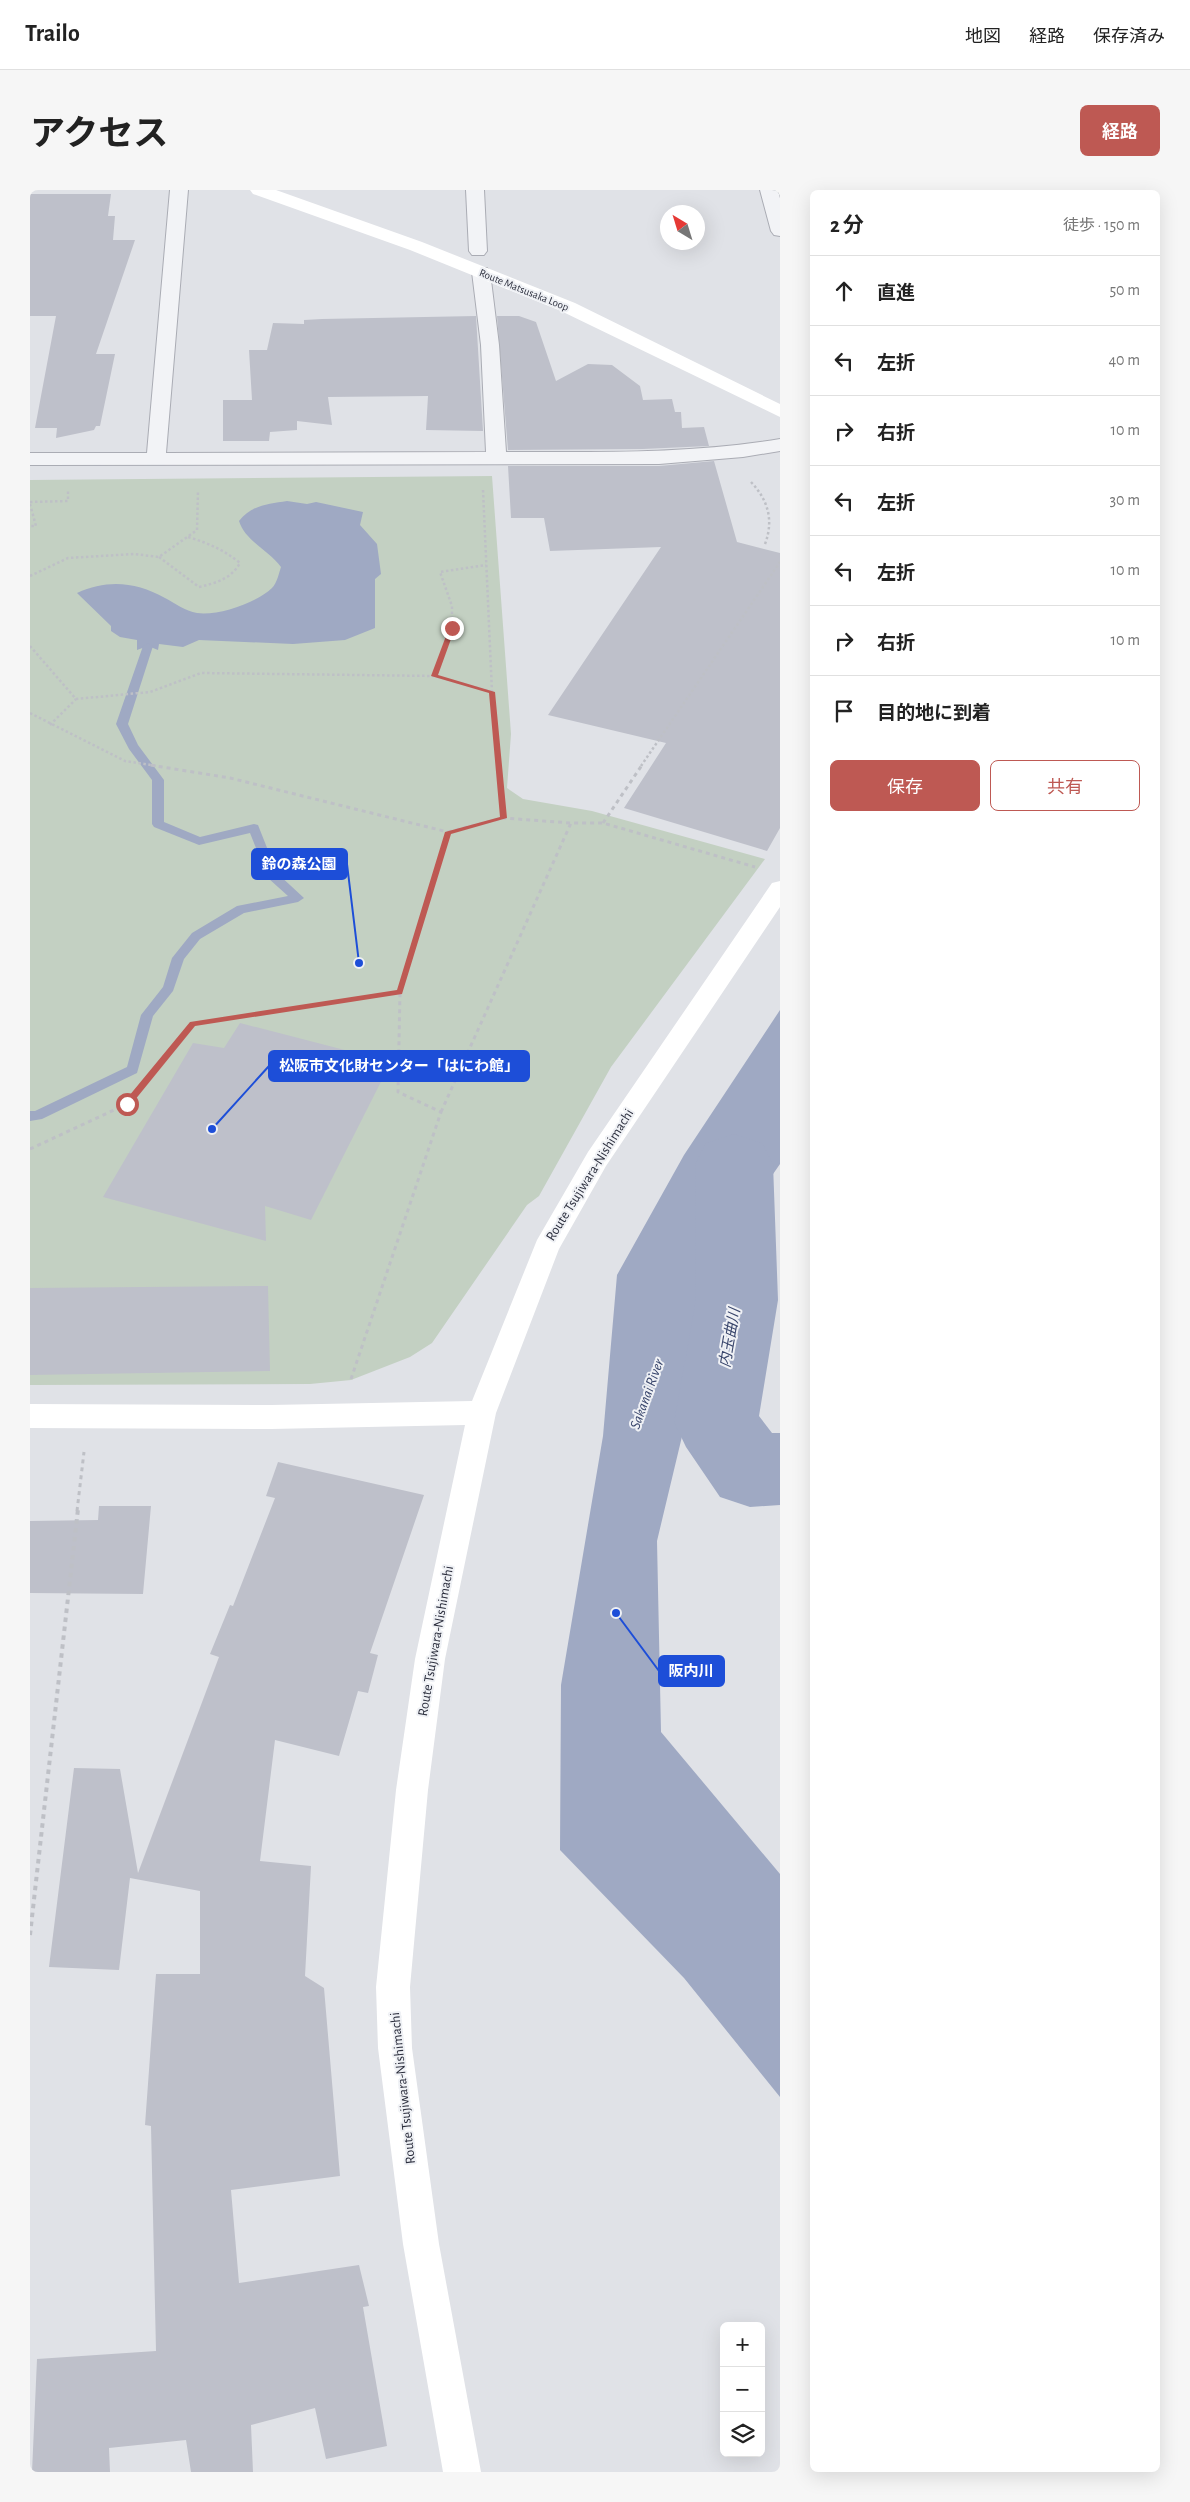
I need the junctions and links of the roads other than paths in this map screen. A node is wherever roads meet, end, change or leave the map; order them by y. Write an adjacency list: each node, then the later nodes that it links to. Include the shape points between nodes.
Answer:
1 (180, 190): 12 (street)
2 (259, 190): 7 (main road, Route Matsusaka Loop)
3 (475, 190): 6 (street)
4 (774, 198): 5 (street)
5 (780, 231)
6 (478, 251)
7 (480, 272): 8 (main road, Route Matsusaka Loop, via 568,307); 10 (street, via 490,345)
8 (780, 411)
9 (780, 445): 10 (street, via 659,458)
10 (496, 457): 12 (street)
11 (30, 459): 12 (street)
12 (156, 459)
13 (780, 889): 14 (main road, Route Tsujiwara-Nishimachi, via 597,1159 546,1248)
14 (482, 1413): 15 (main road, via 271,1417); 16 (main road, Route Tsujiwara-Nishimachi, via 430,1659 412,1790 393,1987 396,2048 421,2244)
15 (30, 1416)
16 (462, 2472)

